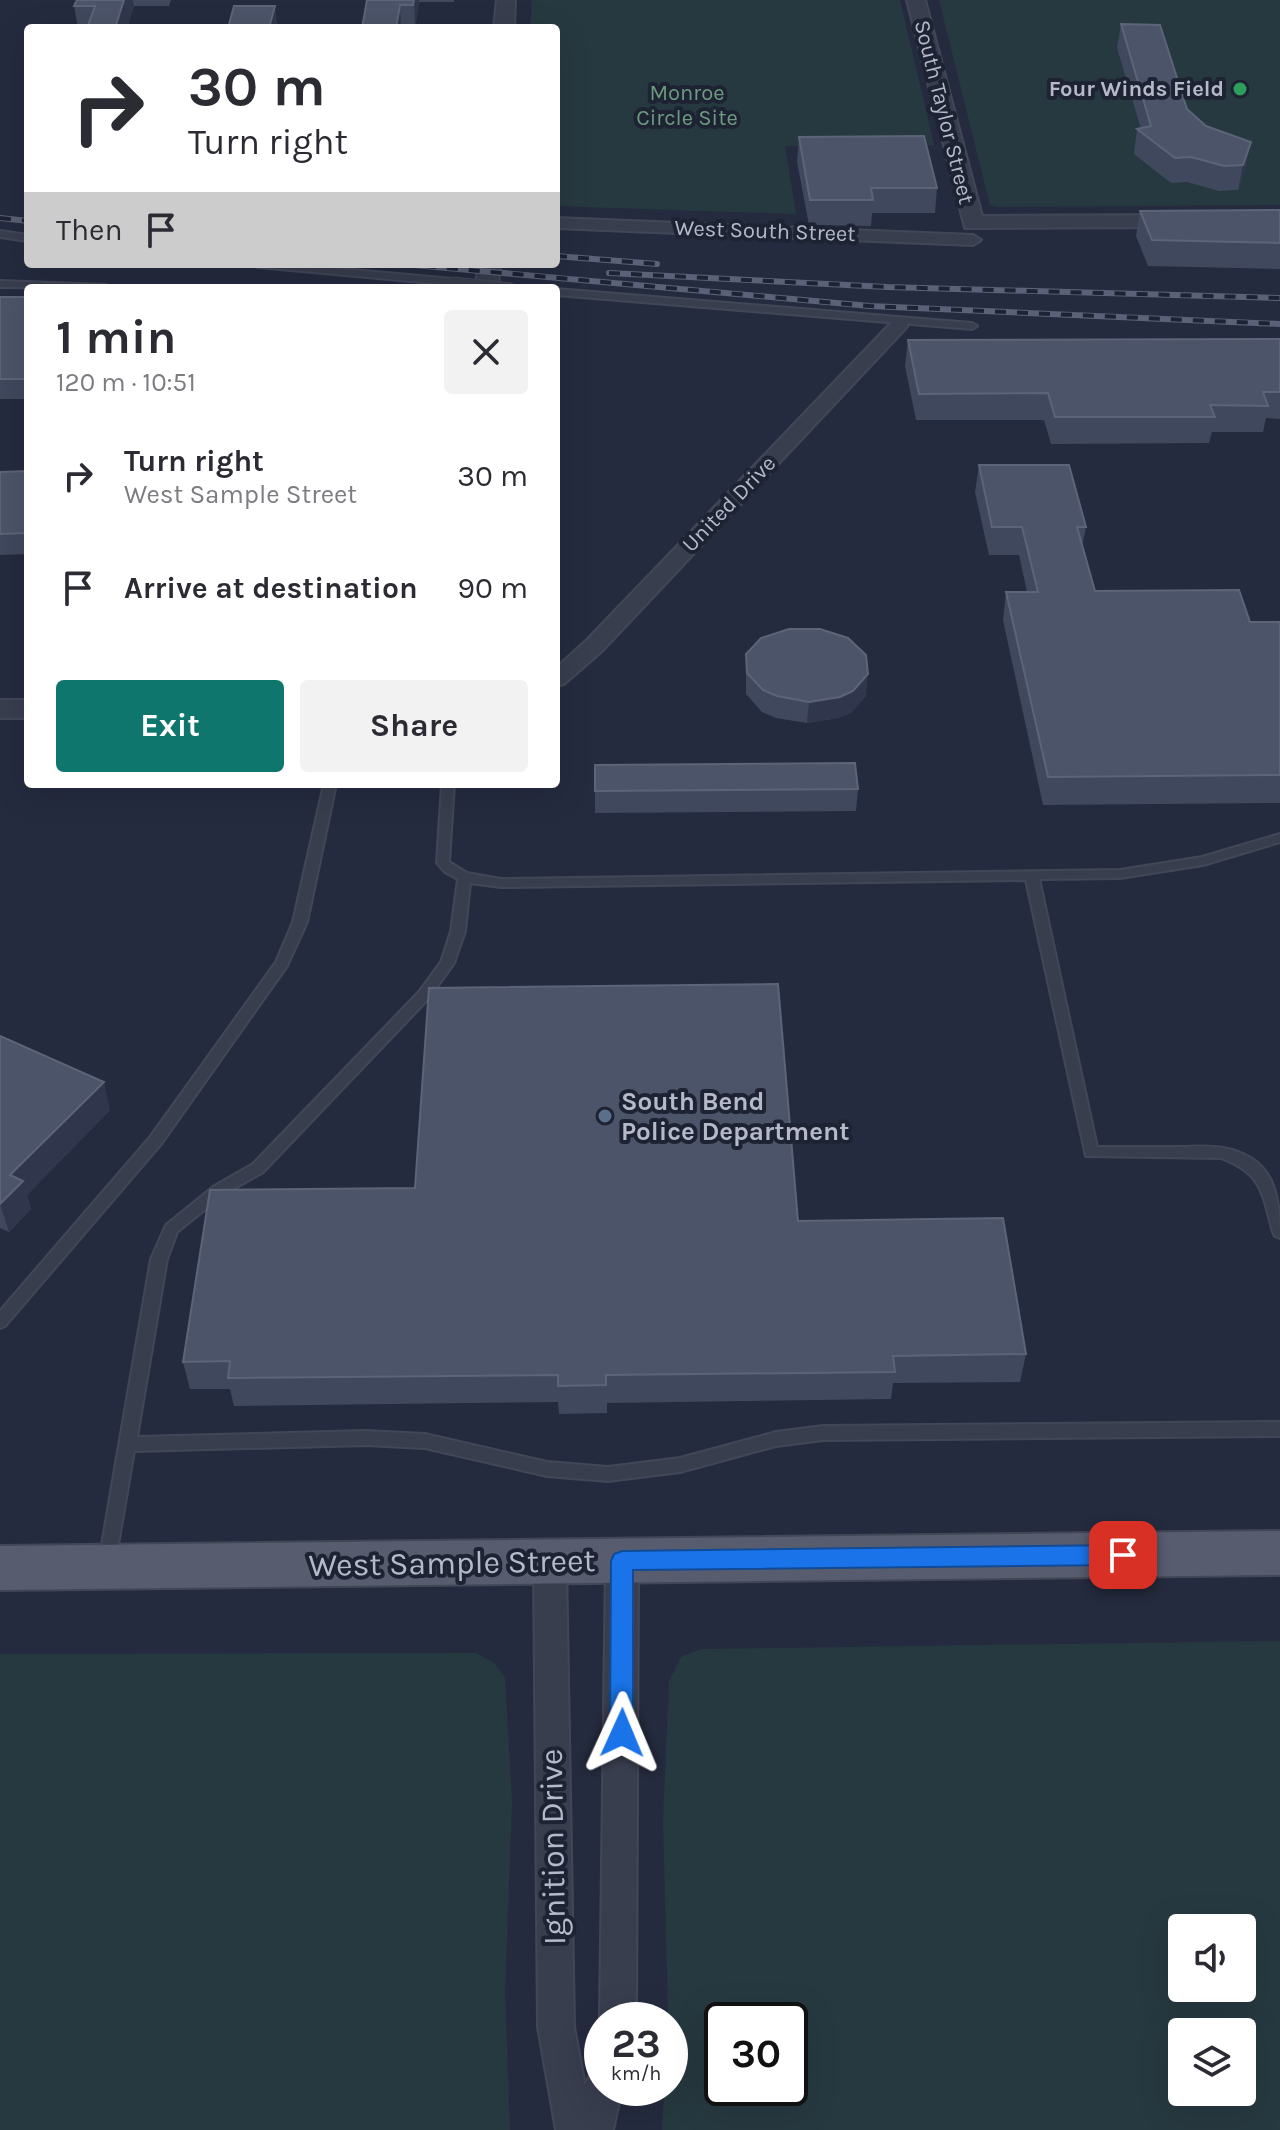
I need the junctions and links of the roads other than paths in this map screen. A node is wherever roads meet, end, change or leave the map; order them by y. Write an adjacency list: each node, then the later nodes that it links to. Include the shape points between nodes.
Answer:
1 (506, 0): 3 (street)
2 (916, 0): 6 (street, South Taylor Street)
3 (504, 24)
4 (1203, 221): 6 (street, West South Street)
5 (560, 223): 6 (street, West South Street)
6 (973, 232): 9 (street)
7 (0, 234): 8 (lane)
8 (24, 237)
9 (961, 260)
10 (301, 268): 12 (lane, bridge)
11 (0, 284): 13 (lane)
12 (473, 284)
13 (24, 285)
14 (560, 292): 16 (lane)
15 (899, 325): 17 (street, United Drive)
16 (972, 326)
17 (560, 676)
18 (0, 709): 19 (street)
19 (24, 709)
20 (329, 788): 26 (lane, via 300,922 282,963 156,1140)
21 (448, 788): 24 (lane, via 443,863)
22 (1280, 838): 23 (lane, via 1164,868)
23 (1032, 876): 24 (lane, via 501,883); 25 (lane, via 1091,1152 1222,1153 1244,1161 1268,1189)
24 (464, 879): 28 (lane, via 458,931 447,963 424,995 258,1168 218,1191 171,1229 159,1259)
25 (1280, 1232)
26 (0, 1322)
27 (1280, 1429): 28 (lane, via 823,1433 776,1439 680,1465 608,1474 547,1469 425,1441)
28 (127, 1444): 32 (lane)
29 (1280, 1553): 30 (main road, West Sample Street)
30 (622, 1561): 31 (main road, West Sample Street); 34 (street)
31 (550, 1562): 32 (main road, West Sample Street); 36 (street, Ignition Drive, via 556,2027)
32 (106, 1567): 33 (main road, West Sample Street)
33 (3, 1568)
34 (618, 2002)
35 (599, 2106): 37 (street)
36 (575, 2130)
37 (594, 2130)

